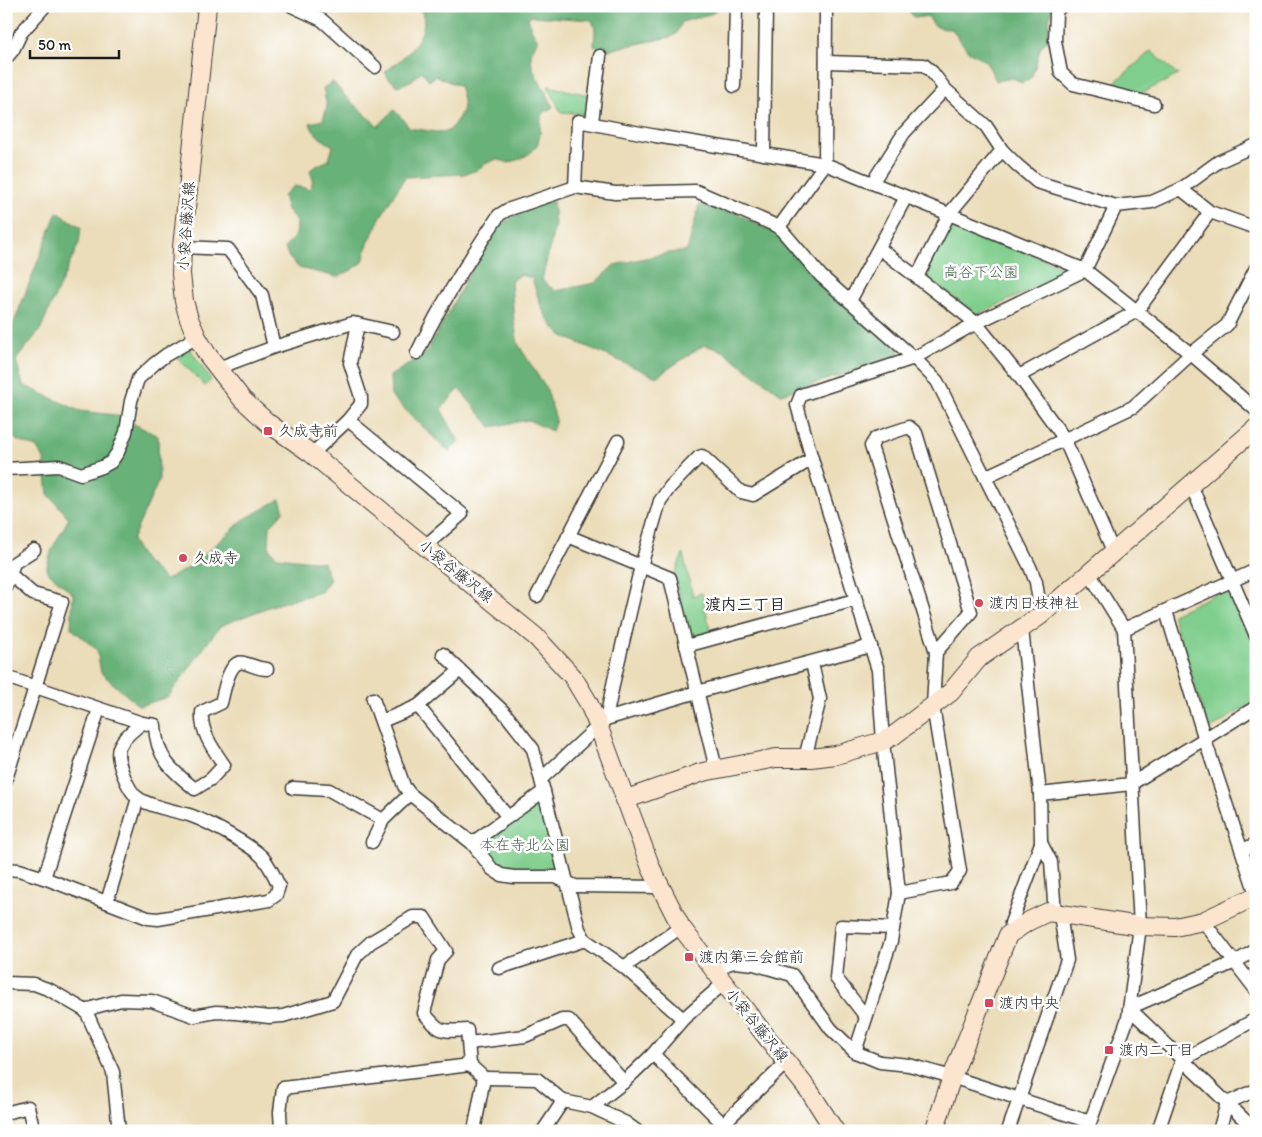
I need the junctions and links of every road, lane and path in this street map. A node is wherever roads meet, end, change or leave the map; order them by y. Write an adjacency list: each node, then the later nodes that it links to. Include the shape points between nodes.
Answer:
1 (45, 6): 9 (street, via 21,33)
2 (207, 6): 29 (main road, 小袋谷藤沢線)
3 (292, 6): 11 (street, via 322,20)
4 (736, 6): 12 (street)
5 (766, 6): 18 (street)
6 (826, 6): 10 (street)
7 (1061, 6): 14 (street, via 1056,12 1055,41 1061,73 1073,84)
8 (600, 56): 15 (street)
9 (6, 58)
10 (826, 62): 13 (street, via 924,65); 19 (street)
11 (375, 67)
12 (734, 86)
13 (945, 90): 17 (street, via 986,126); 20 (street, via 904,133)
14 (1154, 104)
15 (592, 122): 18 (street); 21 (street, via 578,121)
16 (1256, 145): 22 (street, via 1218,162)
17 (1002, 150): 24 (street, via 1037,182); 26 (street)
18 (764, 154): 19 (street)
19 (825, 164): 20 (street); 27 (street)
20 (872, 183): 23 (street)
21 (575, 187): 27 (street, via 615,193 696,191); 41 (street, via 519,205 500,215 434,317)
22 (1181, 189): 24 (street, via 1152,202); 25 (street)
23 (906, 197): 26 (street); 30 (street)
24 (1116, 206): 32 (street)
25 (1210, 212): 28 (street); 35 (street)
26 (949, 214): 32 (street); 33 (street)
27 (779, 227): 34 (street, via 821,276)
28 (1256, 228)
29 (182, 247): 39 (main road, 小袋谷藤沢線, via 184,300); 40 (street, via 228,249 262,296)
30 (879, 248): 33 (street); 34 (street)
31 (1256, 268): 42 (street, via 1227,325)
32 (1085, 270): 35 (street); 36 (street)
33 (917, 277): 36 (street)
34 (850, 302): 43 (street)
35 (1137, 311): 42 (street); 45 (street)
36 (976, 323): 43 (street); 45 (street)
37 (358, 324): 38 (street); 40 (street); 47 (street, via 350,363 361,404)
38 (393, 332)
39 (197, 337): 44 (main road, 小袋谷藤沢線); 53 (street, via 166,354 138,379 126,432 111,462 81,474 59,466)
40 (274, 348): 44 (street)
41 (417, 354)
42 (1191, 354): 46 (street); 49 (street, via 1133,407)
43 (914, 358): 52 (street, via 801,395 797,405); 54 (street, via 937,381)
44 (218, 368): 51 (main road, 小袋谷藤沢線, via 242,399 268,423)
45 (1019, 376): 49 (street)
46 (1256, 410)
47 (348, 420): 51 (street); 57 (street, via 462,514)
48 (1256, 428): 55 (main road)
49 (1064, 438): 54 (street); 59 (street)
50 (618, 441): 56 (street)
51 (312, 454): 57 (main road, 小袋谷藤沢線)
52 (812, 459): 60 (street, via 753,495 741,492 702,456 699,457 660,501); 66 (street)
53 (6, 469)
54 (985, 477): 68 (street, via 1036,582)
55 (1191, 485): 59 (main road); 64 (street)
56 (568, 536): 60 (street); 65 (street)
57 (425, 546): 88 (main road, 小袋谷藤沢線, via 536,636 573,677)
58 (34, 550): 62 (street)
59 (1113, 552): 63 (main road)
60 (641, 566): 72 (street, via 670,578); 88 (street)
61 (1256, 570): 64 (street)
62 (9, 571): 80 (street, via 33,594 62,602)
63 (1089, 572): 68 (main road); 70 (street)
64 (1233, 580): 67 (street); 71 (street)
65 (537, 596)
66 (856, 600): 72 (street); 73 (street)
67 (1166, 610): 70 (street); 90 (street)
68 (1041, 615): 69 (main road)
69 (1022, 629): 84 (main road, via 979,658 951,692); 99 (street)
70 (1124, 629): 95 (street)
71 (1256, 636)
72 (686, 646): 81 (street)
73 (871, 646): 76 (street); 91 (street, via 878,670)
74 (936, 652): 74 (street, via 970,612 916,433 909,427 876,438 871,446); 84 (street)
75 (443, 654): 78 (street)
76 (812, 663): 81 (street); 92 (street, via 820,699)
77 (267, 669): 89 (street, via 237,662 232,667 220,703 202,712 211,746 224,765 195,789 172,771 158,747 155,725)
78 (459, 671): 83 (street); 96 (street, via 504,712 533,749)
79 (6, 677): 80 (street)
80 (34, 687): 86 (street); 94 (street)
81 (697, 692): 88 (street); 93 (street)
82 (373, 699): 87 (street)
83 (418, 706): 87 (street); 102 (street)
84 (934, 706): 91 (main road); 113 (street, via 960,870 952,883)
85 (1256, 707): 90 (street)
86 (99, 709): 89 (street); 110 (street)
87 (382, 720): 98 (street, via 404,786)
88 (602, 722): 96 (street); 101 (main road, 小袋谷藤沢線)
89 (142, 723): 100 (street, via 124,738 118,749 129,789)
90 (1205, 740): 95 (street); 108 (street)
91 (883, 741): 92 (main road, via 836,755); 113 (street)
92 (805, 758): 93 (main road, via 776,758)
93 (716, 769): 101 (main road)
94 (6, 779)
95 (1131, 784): 99 (street); 118 (street)
96 (542, 785): 102 (street); 111 (street)
97 (292, 788): 103 (street, via 329,790)
98 (410, 794): 103 (street); 105 (street)
99 (1040, 794): 106 (street)
100 (138, 798): 115 (street); 115 (street, via 191,815 227,833 263,858 279,886 276,895 269,900 158,919)
101 (624, 800): 112 (main road, 小袋谷藤沢線)
102 (508, 817): 105 (street)
103 (383, 820): 104 (street)
104 (372, 842)
105 (472, 843): 111 (street, via 492,869 502,875 556,877)
106 (1041, 844): 116 (street, via 1051,862); 121 (street, via 1011,923)
107 (1256, 844): 108 (street)
108 (1242, 850): 114 (street)
109 (6, 869): 110 (street)
110 (44, 878): 115 (street)
111 (567, 881): 112 (street, via 575,886); 122 (street, via 579,929)
112 (660, 887): 119 (main road, 小袋谷藤沢線)
113 (899, 893): 120 (street)
114 (1256, 895): 117 (main road)
115 (107, 902)
116 (1057, 913): 118 (main road); 121 (main road, via 1048,912); 145 (street, via 1067,960)
117 (1203, 921): 118 (main road, via 1174,927); 124 (street)
118 (1140, 926): 130 (street)
119 (681, 927): 125 (street); 127 (main road, 小袋谷藤沢線)
120 (893, 928): 132 (street); 132 (street, via 841,926 836,978)
121 (1016, 928): 141 (main road, via 1008,935)
122 (585, 940): 125 (street); 126 (street)
123 (1256, 950): 124 (street)
124 (1234, 962): 129 (street); 130 (street)
125 (624, 967): 133 (street)
126 (499, 968)
127 (720, 978): 133 (street); 136 (street, via 727,964 736,962 792,975 831,1029); 139 (main road, 小袋谷藤沢線)
128 (6, 983): 131 (street, via 34,984)
129 (1256, 990)
130 (1129, 1008): 138 (street); 150 (street)
131 (86, 1011): 135 (street, via 121,1000 152,1001 194,1016 216,1012 283,1016 333,1001 357,955 371,942 413,917 424,917 446,951 438,960 424,1013 442,1031 467,1030); 153 (street, via 114,1072)
132 (866, 1017): 136 (street)
133 (683, 1019): 137 (street)
134 (1256, 1019): 138 (street)
135 (469, 1043): 140 (street); 143 (street, via 525,1036 569,1020)
136 (855, 1052): 141 (street, via 880,1062 909,1065)
137 (653, 1054): 143 (street); 151 (street)
138 (1182, 1060): 147 (street); 161 (street)
139 (787, 1062): 151 (street); 158 (main road, 小袋谷藤沢線)
140 (470, 1065): 142 (street); 154 (street, via 283,1088)
141 (952, 1077): 145 (street); 159 (main road)
142 (484, 1078): 146 (street, via 538,1079); 155 (street)
143 (624, 1082): 148 (street)
144 (1256, 1090): 147 (street)
145 (1020, 1098): 150 (street); 160 (street)
146 (563, 1101): 148 (street); 156 (street)
147 (1227, 1103): 162 (street); 163 (street)
148 (592, 1108): 157 (street)
149 (6, 1113): 152 (street, via 28,1107)
150 (1088, 1126)
151 (726, 1128)
152 (34, 1131)
153 (119, 1131)
154 (281, 1131)
155 (474, 1131)
156 (543, 1131)
157 (637, 1131)
158 (835, 1131)
159 (934, 1131)
160 (1008, 1131)
161 (1158, 1131)
162 (1219, 1131)
163 (1256, 1131)

